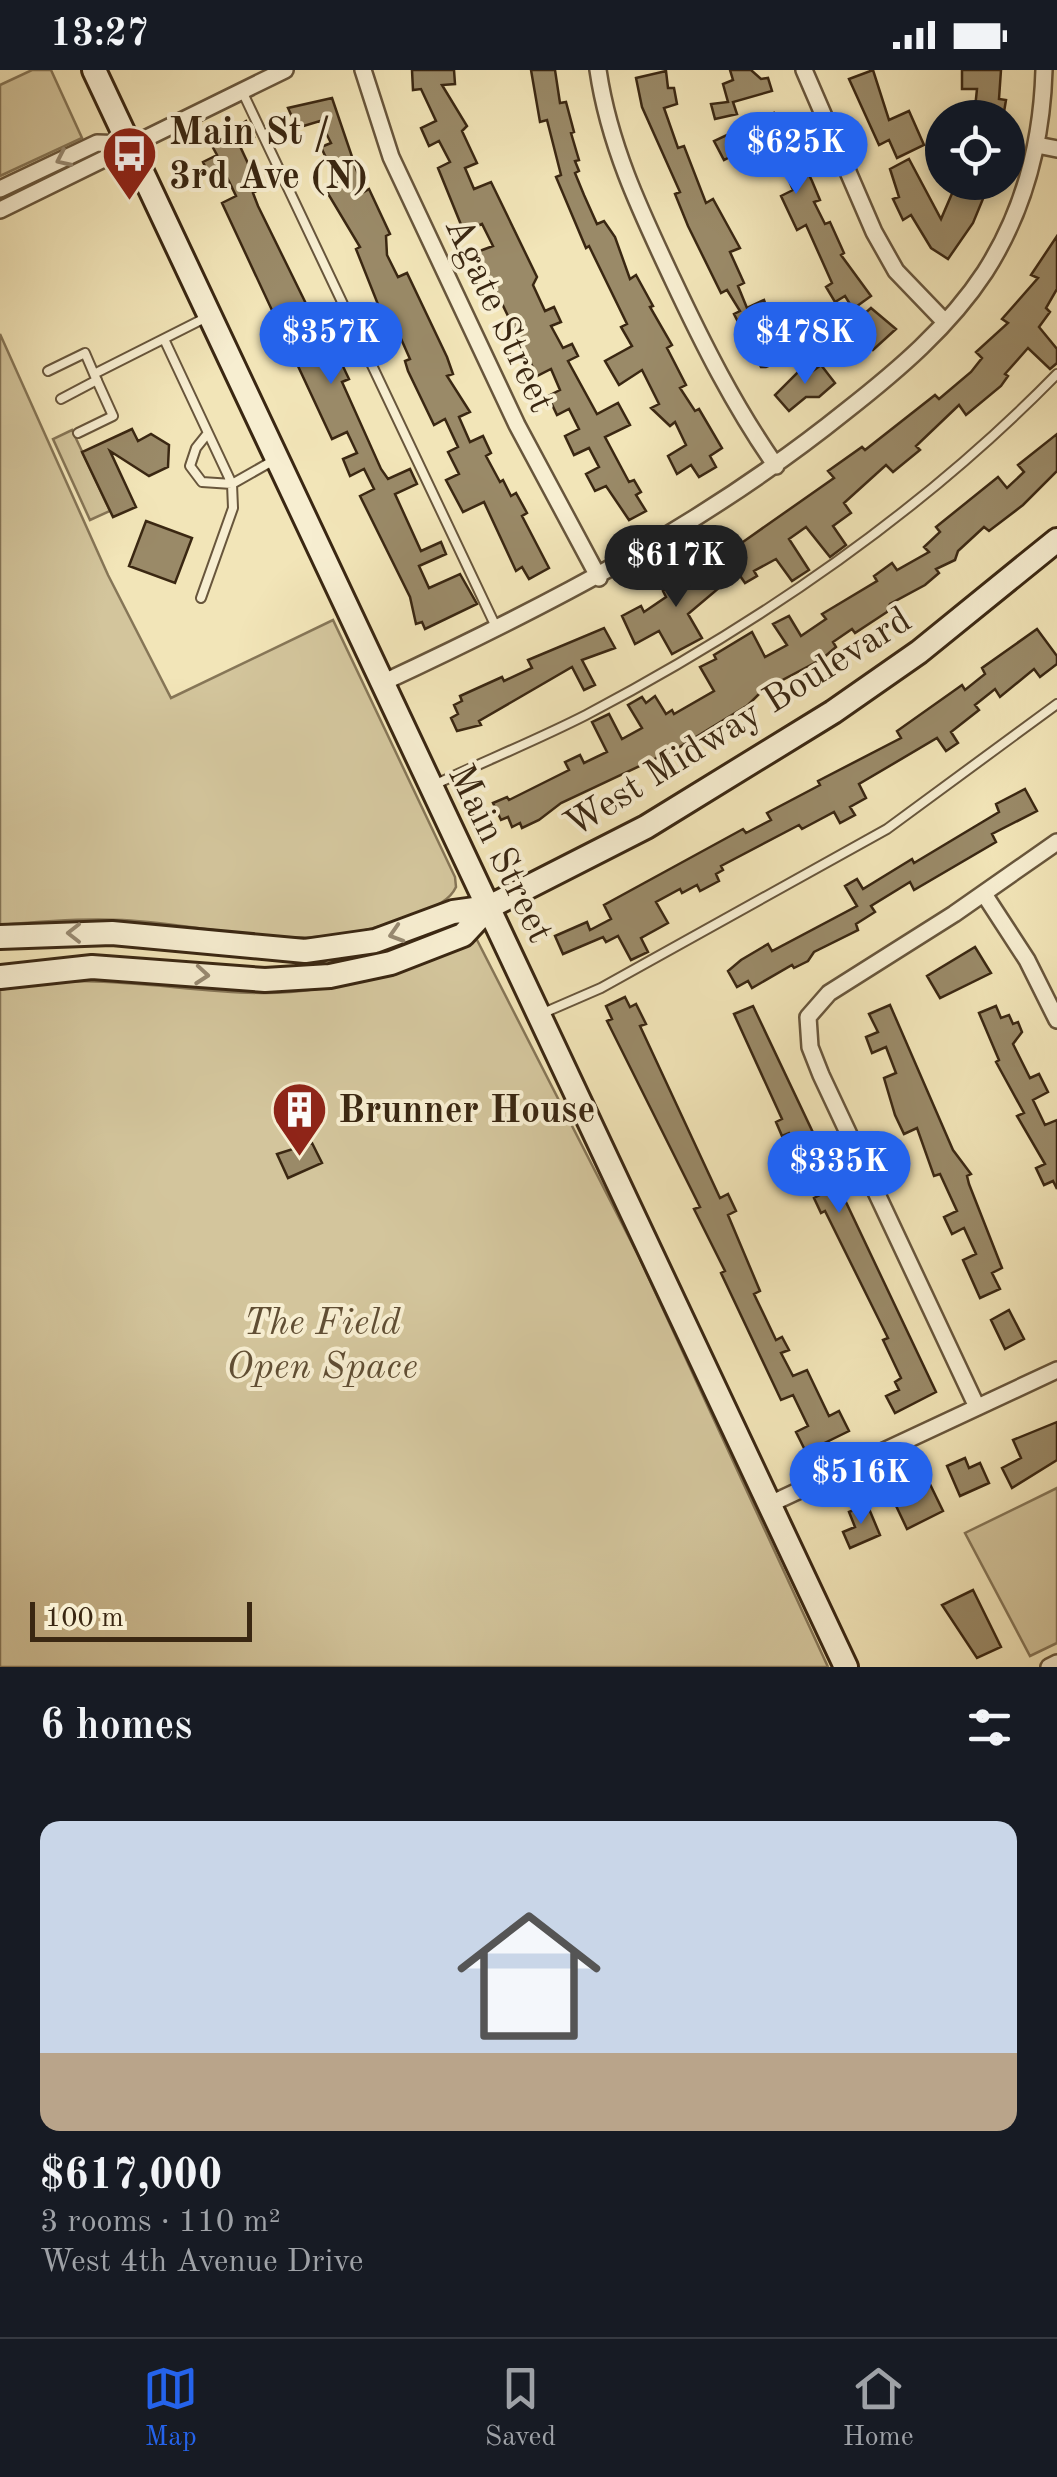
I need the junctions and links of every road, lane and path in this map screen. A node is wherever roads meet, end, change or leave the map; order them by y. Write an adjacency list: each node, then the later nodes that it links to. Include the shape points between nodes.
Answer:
1 (94, 70): 8 (main road, Main Street)
2 (285, 70): 7 (street)
3 (363, 70): 26 (street, Agate Street, via 400,175 517,425)
4 (598, 70): 23 (street, via 624,174 720,380)
5 (804, 70): 14 (street, via 874,232 896,271)
6 (1044, 70): 9 (street)
7 (242, 91): 8 (street); 28 (lane)
8 (128, 144): 11 (street, one-way to 11, via 97,143); 12 (street); 13 (main road, Main Street)
9 (1036, 145): 10 (street); 14 (street, via 1014,216 986,270)
10 (1057, 149)
11 (0, 189)
12 (0, 210)
13 (210, 316): 15 (lane); 22 (main road, Main Street)
14 (945, 322): 23 (street)
15 (164, 339): 18 (lane); 20 (lane)
16 (48, 371): 18 (lane, via 85,354)
17 (1057, 374): 31 (lane, via 869,538 736,630 584,715)
18 (95, 377): 19 (lane); 21 (lane, via 113,416)
19 (61, 398)
20 (208, 433): 24 (lane); 24 (lane, via 190,466 202,482)
21 (78, 434)
22 (276, 458): 24 (lane); 29 (main road, Main Street)
23 (776, 466): 26 (street)
24 (232, 484): 27 (lane, via 233,508)
25 (1057, 540): 34 (main road, West Midway Boulevard, via 833,712 646,827)
26 (599, 578): 28 (street)
27 (200, 598)
28 (498, 630): 29 (street)
29 (382, 683): 31 (main road, Main Street)
30 (1057, 704): 37 (lane, via 887,829 601,988)
31 (431, 786): 34 (main road, Main Street)
32 (1057, 842): 33 (street)
33 (984, 894): 38 (street); 40 (street, via 828,993 808,1017 821,1074)
34 (489, 907): 35 (main road, one-way to 35, via 453,912 375,940 305,951 112,933); 36 (main road, one-way to 34, via 92,968 265,980 330,976 446,943); 37 (main road, Main Street)
35 (0, 937): 36 (main road)
36 (3, 977)
37 (541, 1014): 41 (main road, Main Street)
38 (1057, 1020)
39 (1057, 1370): 40 (street)
40 (977, 1407): 41 (street)
41 (768, 1506): 43 (main road, Main Street)
42 (1057, 1663): 44 (street)
43 (846, 1667)
44 (1048, 1667)

